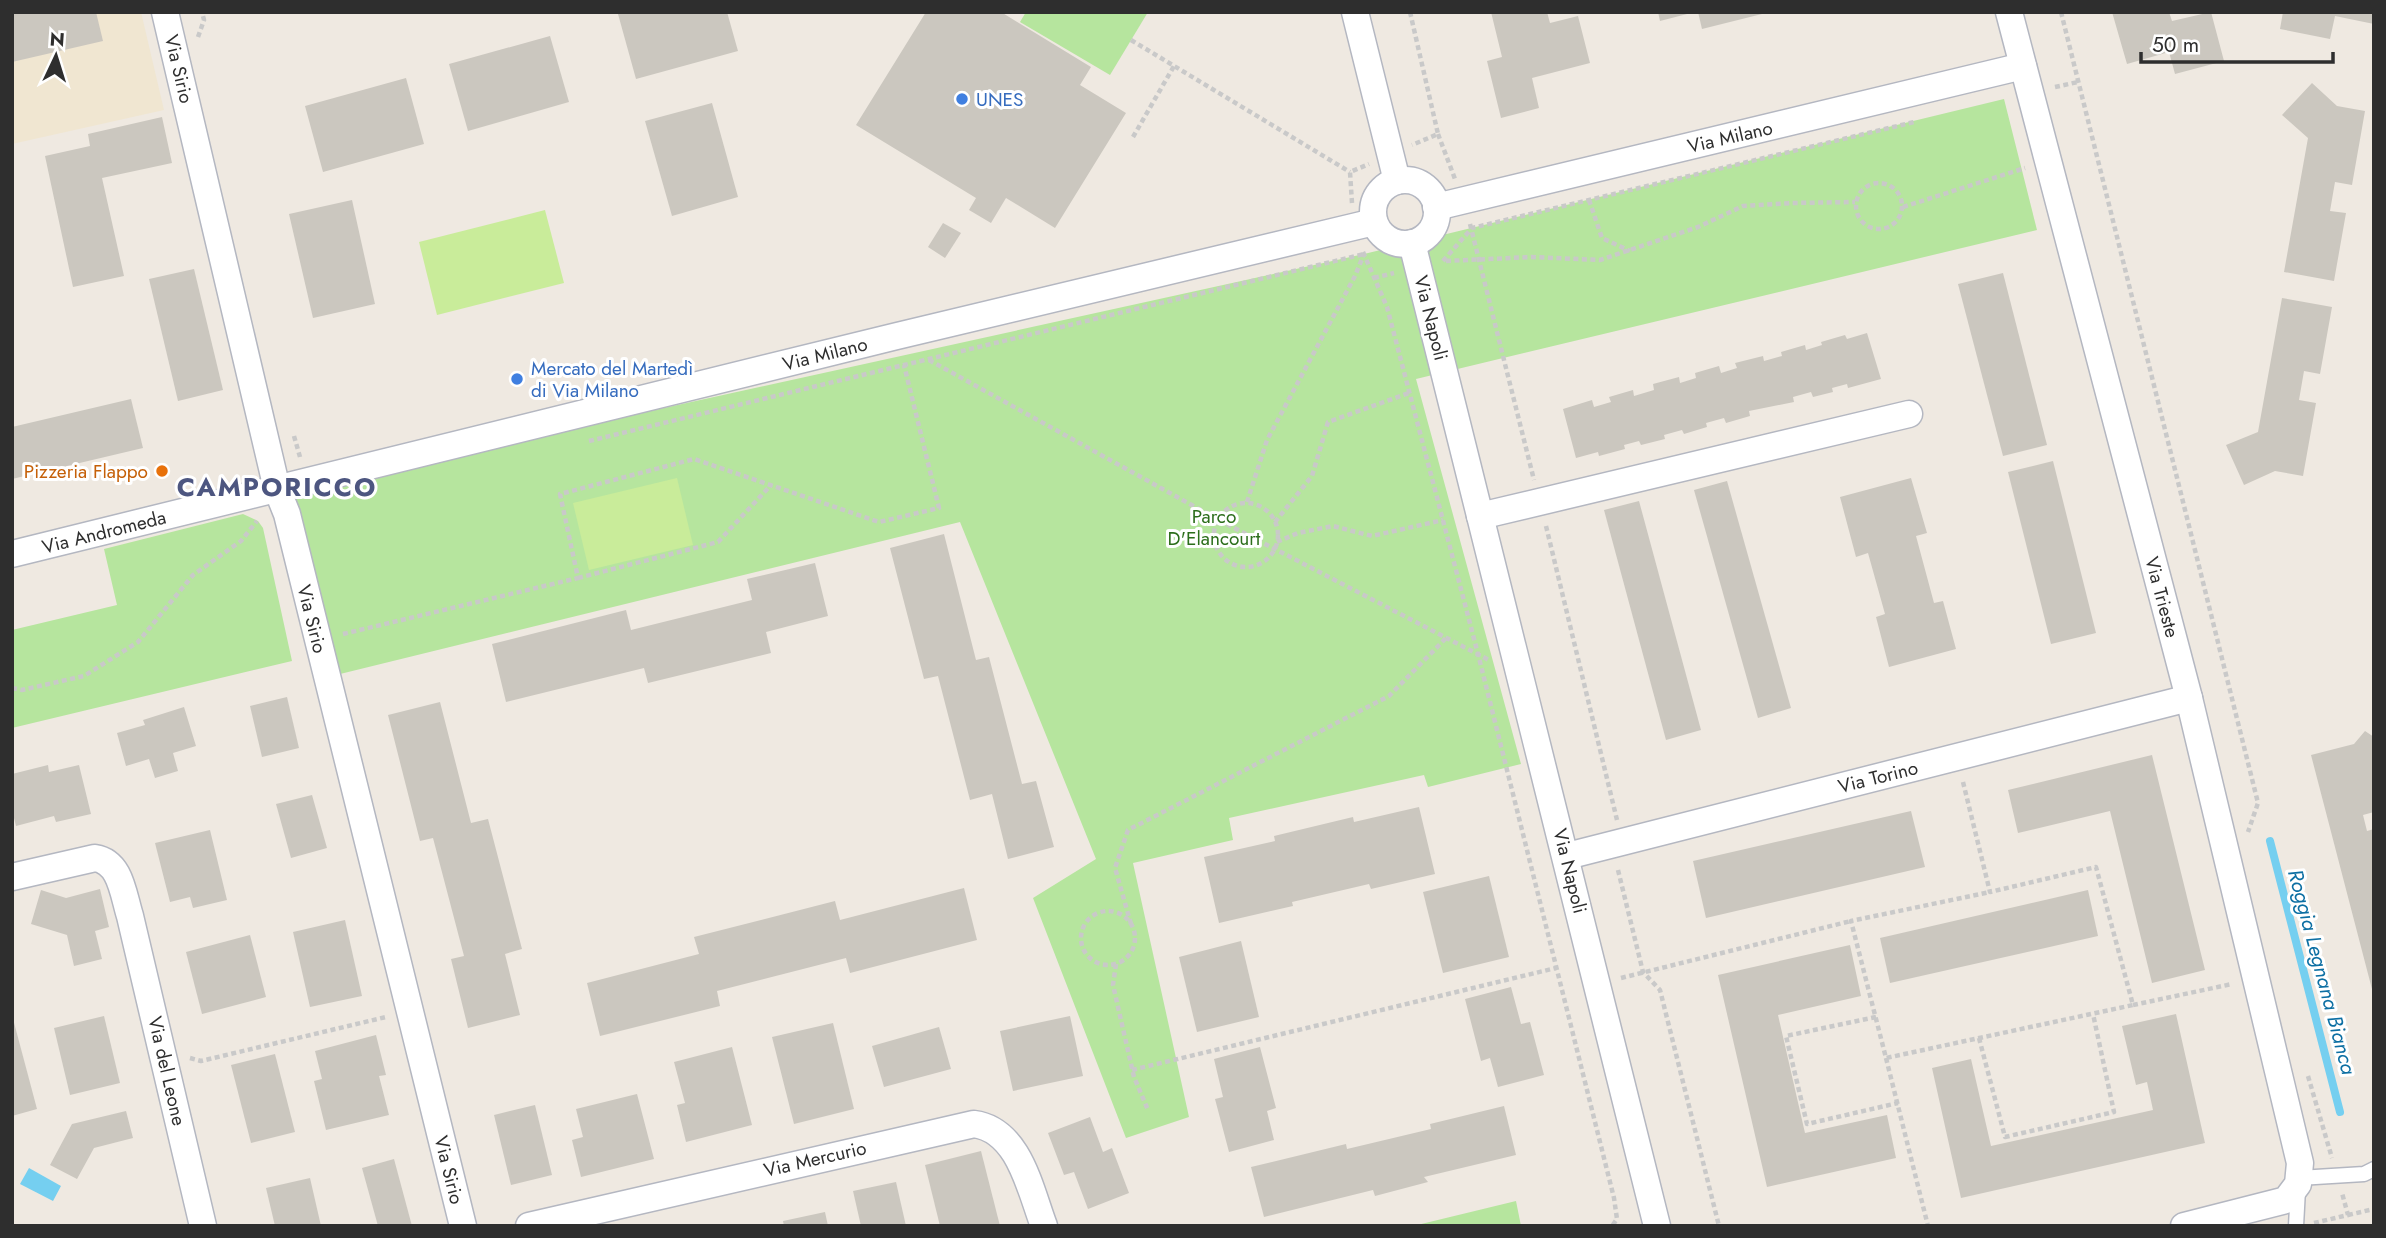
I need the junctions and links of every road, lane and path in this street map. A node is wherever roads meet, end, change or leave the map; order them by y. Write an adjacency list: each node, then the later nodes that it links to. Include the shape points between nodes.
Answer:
1 (165, 12): 34 (street, Via Sirio)
2 (1355, 12): 15 (street)
3 (2009, 12): 7 (street, Via Trieste)
4 (2061, 12): 8 (path)
5 (1131, 40): 6 (path)
6 (1174, 66): 12 (path); 14 (path)
7 (2023, 66): 9 (street, Via Trieste); 17 (street, Via Milano)
8 (2078, 82): 9 (path); 52 (path, via 2258,803)
9 (2030, 93): 13 (street, Via Trieste)
10 (1923, 119): 16 (path)
11 (1438, 134): 17 (path)
12 (1133, 137)
13 (2048, 161): 20 (path); 50 (street, Via Trieste)
14 (1350, 173)
15 (1397, 181): 19 (street, via 1421,184); 21 (street, via 1377,197)
16 (1589, 200): 22 (path); 24 (path, via 1602,238)
17 (1463, 201): 19 (street, Via Milano); 22 (path)
18 (1855, 202): 20 (path, via 1863,188 1879,182 1894,187); 20 (path, via 1860,220 1878,229 1896,223); 24 (path, via 1743,206)
19 (1436, 207): 23 (street, via 1432,228)
20 (1903, 207)
21 (1374, 222): 23 (street, via 1389,240); 27 (street, Via Milano)
22 (1472, 228): 25 (path)
23 (1412, 243): 38 (street, Via Napoli)
24 (1630, 251): 25 (path, via 1600,260)
25 (1480, 260): 26 (path); 36 (path)
26 (1445, 261)
27 (897, 337): 28 (path); 29 (path); 34 (street, Via Milano)
28 (927, 360): 29 (path); 35 (path, via 1364,254 1268,440); 39 (path)
29 (904, 365): 32 (path); 33 (path, via 939,508 879,522)
30 (1409, 393): 41 (path, via 1328,422 1312,476)
31 (1909, 414): 36 (street)
32 (581, 443)
33 (771, 485): 45 (path, via 718,542); 45 (path, via 694,459 560,494)
34 (277, 489): 37 (street, Via Sirio); 44 (street, Via Andromeda)
35 (1247, 502): 39 (path, via 1224,510); 41 (path, via 1260,505)
36 (1540, 502): 38 (street); 53 (path, via 1618,817)
37 (287, 514): 47 (street, Via Sirio); 49 (path, via 254,522 241,541 193,575 138,642 84,676 22,690)
38 (1480, 516): 48 (street, Via Napoli)
39 (1217, 519): 43 (path); 43 (path, via 1214,543 1228,562 1251,567 1262,563)
40 (1443, 520): 42 (path, via 1372,536 1333,526)
41 (1275, 522): 42 (path)
42 (1277, 542): 43 (path)
43 (1274, 548): 46 (path)
44 (12, 554)
45 (578, 578): 47 (path)
46 (1447, 637): 48 (path); 58 (path, via 1389,695 1128,830 1115,868)
47 (317, 641): 65 (street, Via Sirio)
48 (1521, 677): 54 (street, Via Napoli)
49 (12, 688)
50 (2189, 698): 51 (street, Via Torino); 62 (street, Via Trieste)
51 (1957, 757): 53 (street, Via Torino); 56 (path)
52 (2246, 836)
53 (1613, 845): 54 (street, Via Torino); 61 (path)
54 (1567, 856): 63 (street, Via Napoli)
55 (12, 877): 69 (street, Via del Leone, via 90,858 104,859 115,869)
56 (1990, 892): 57 (path); 64 (path, via 2096,867)
57 (1851, 921): 61 (path); 67 (path)
58 (1130, 924): 59 (path, via 1134,947); 59 (path, via 1107,911 1084,925 1081,943 1090,959)
59 (1116, 964): 71 (path, via 1113,985)
60 (1556, 968): 71 (path)
61 (1643, 972): 63 (path); 86 (path, via 1660,990)
62 (2256, 979): 64 (path); 77 (street, Via Trieste, via 2300,1163)
63 (1597, 984): 85 (street, Via Napoli)
64 (2133, 1005): 66 (path)
65 (409, 1011): 69 (path, via 201,1061); 82 (street, Via Sirio)
66 (2093, 1014): 68 (path); 68 (path, via 2114,1112 2005,1137)
67 (1876, 1017): 70 (path); 73 (path, via 1786,1036 1807,1124)
68 (1979, 1038): 70 (path)
69 (162, 1050): 81 (street, Via del Leone)
70 (1886, 1058): 73 (path)
71 (1132, 1070): 74 (path)
72 (2307, 1070): 76 (path)
73 (1898, 1103): 87 (path)
74 (1148, 1110)
75 (2374, 1168): 76 (lane, via 2364,1174)
76 (2337, 1175): 77 (lane); 79 (path)
77 (2298, 1181): 88 (street, via 2291,1196 2279,1203); 89 (lane)
78 (2374, 1209): 79 (path)
79 (2348, 1215): 80 (path)
80 (2312, 1223)
81 (203, 1226)
82 (463, 1226)
83 (529, 1226): 84 (street, Via Mercurio, via 974,1124 993,1129 1013,1150)
84 (1044, 1226)
85 (1657, 1226)
86 (1719, 1226)
87 (1928, 1226)
88 (2184, 1226)
89 (2296, 1226)

